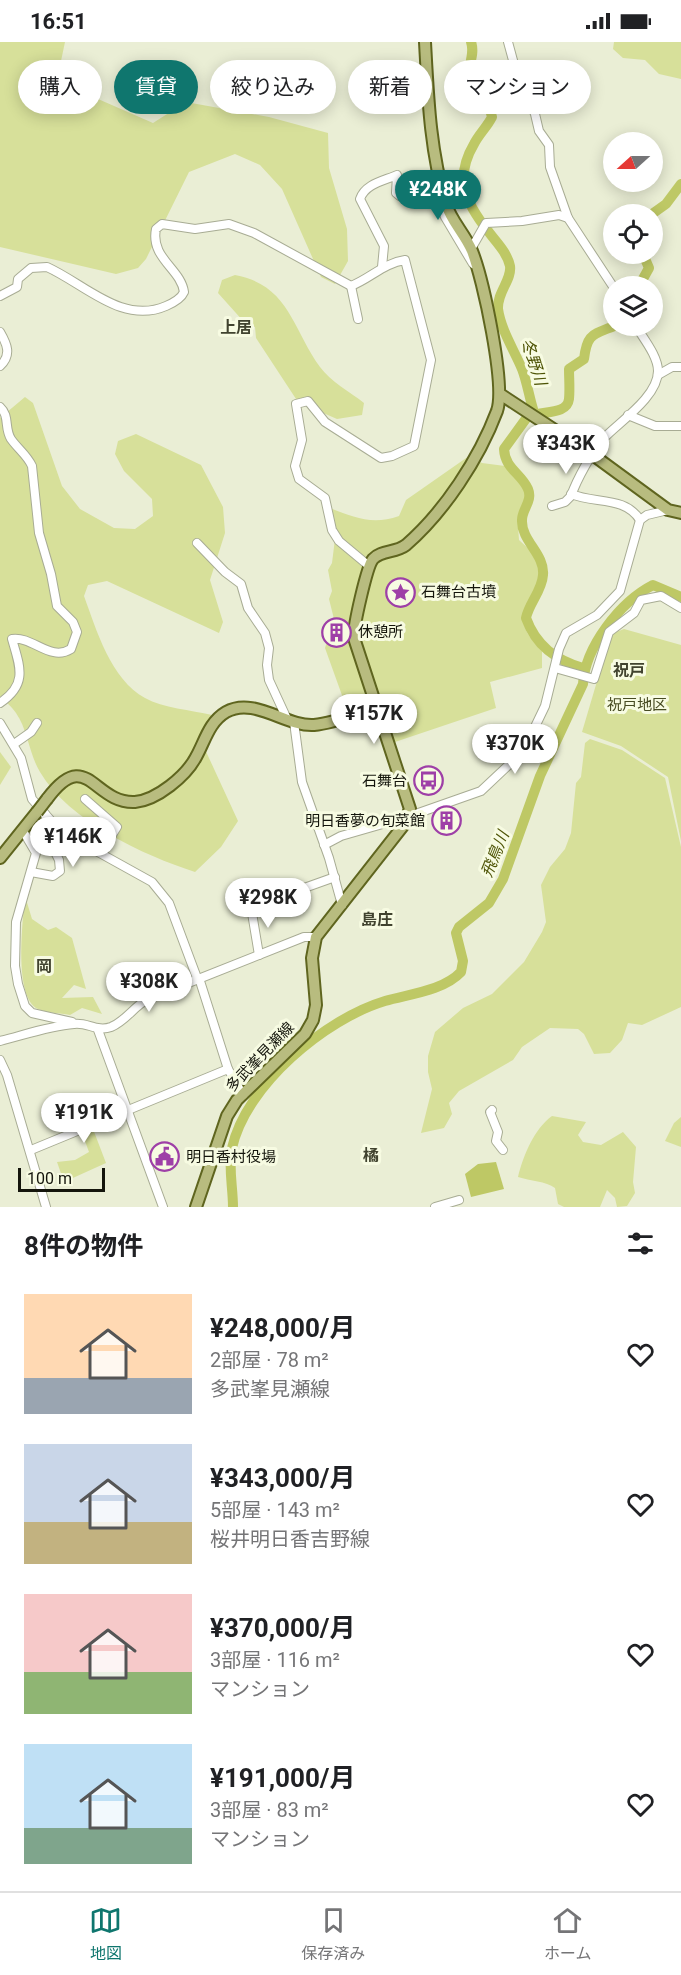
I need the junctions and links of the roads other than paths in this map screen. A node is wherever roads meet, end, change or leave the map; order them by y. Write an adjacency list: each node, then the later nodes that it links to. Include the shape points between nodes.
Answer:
1 (425, 42): 4 (main road, via 436,161 447,206)
2 (508, 42): 3 (street, via 539,130 549,145 550,167)
3 (568, 218): 4 (street, via 558,215 486,224); 7 (street)
4 (471, 249): 6 (main road)
5 (382, 267): 6 (street, via 384,246 360,199 362,191 370,185 397,174 396,193 400,197 408,200 434,196 439,200 445,217); 8 (street); 27 (street, via 407,262 431,360 414,446 381,458 325,422 308,401 296,404 302,440 295,466 299,479 325,498 332,530 339,542)
6 (478, 270): 16 (main road)
7 (606, 276)
8 (351, 286): 9 (street, via 254,233 229,224 195,229 162,224 156,229 155,243 184,292 168,305 153,311 130,311 59,272 36,266 18,279 17,287); 10 (street)
9 (0, 296)
10 (358, 319)
11 (0, 332): 13 (street, via 8,346 8,355)
12 (642, 336): 15 (street, via 654,356)
13 (0, 366)
14 (681, 367): 15 (street)
15 (658, 375): 18 (street, via 639,407)
16 (500, 394): 20 (main road); 27 (main road, via 495,415 457,487 407,544 378,555)
17 (0, 407): 30 (street, via 8,420 11,438 32,466 39,533 57,606 77,632 71,649 62,652 42,649 25,639 12,639 21,670 14,694)
18 (628, 415): 19 (street, via 655,426); 20 (street)
19 (681, 426)
20 (593, 456): 21 (street); 23 (main road)
21 (571, 494): 22 (street, via 565,502); 25 (street, via 585,500 625,505)
22 (552, 506)
23 (668, 510): 24 (main road); 25 (street)
24 (681, 513)
25 (640, 520): 29 (street, via 620,591 597,615 566,633)
26 (197, 543): 32 (street, via 241,584 248,608 265,633 269,680)
27 (369, 566): 31 (main road, via 354,633)
28 (681, 608): 29 (street, via 661,596 641,600 634,613 609,632 590,678)
29 (555, 668): 38 (street, via 545,706 515,759 482,791)
30 (0, 703)
31 (376, 708): 32 (main road, via 312,725); 38 (main road, via 410,809)
32 (290, 721): 37 (main road, bridge, via 251,708 226,712 209,729 196,759 180,776 145,799 118,800 81,776 59,782); 40 (street, via 298,766)
33 (0, 723): 35 (street)
34 (37, 723): 35 (street)
35 (14, 744): 37 (street, via 32,799)
36 (84, 799): 41 (street, via 116,824 109,840)
37 (41, 813): 39 (main road); 41 (street, via 60,831); 43 (street, via 60,860 60,871 52,876)
38 (407, 817): 40 (street, via 341,836); 45 (main road)
39 (23, 831): 42 (main road); 43 (street, via 36,853)
40 (324, 845): 44 (street)
41 (98, 850): 48 (street, via 119,866 152,882 169,903)
42 (0, 858)
43 (31, 872): 49 (street, via 16,922 15,966 21,995 32,1013)
44 (335, 877): 45 (street); 47 (street, via 250,907)
45 (342, 906): 46 (main road)
46 (316, 937): 47 (street); 54 (main road, 多武峯見瀬線, via 312,958 316,1005 313,1020 305,1034)
47 (259, 955): 48 (street)
48 (198, 978): 50 (street, via 139,1003 122,1021); 53 (street)
49 (76, 1023): 50 (street); 51 (street)
50 (98, 1030): 56 (street)
51 (0, 1041)
52 (0, 1060): 57 (street)
53 (228, 1069): 54 (street); 56 (street)
54 (243, 1095): 62 (main road, 多武峯見瀬線, via 227,1116)
55 (492, 1110): 58 (street, via 498,1132 496,1141)
56 (129, 1111): 57 (street); 61 (street)
57 (31, 1150): 60 (street)
58 (503, 1150)
59 (459, 1200): 63 (street)
60 (46, 1207)
61 (164, 1207)
62 (196, 1207)
63 (435, 1207)

